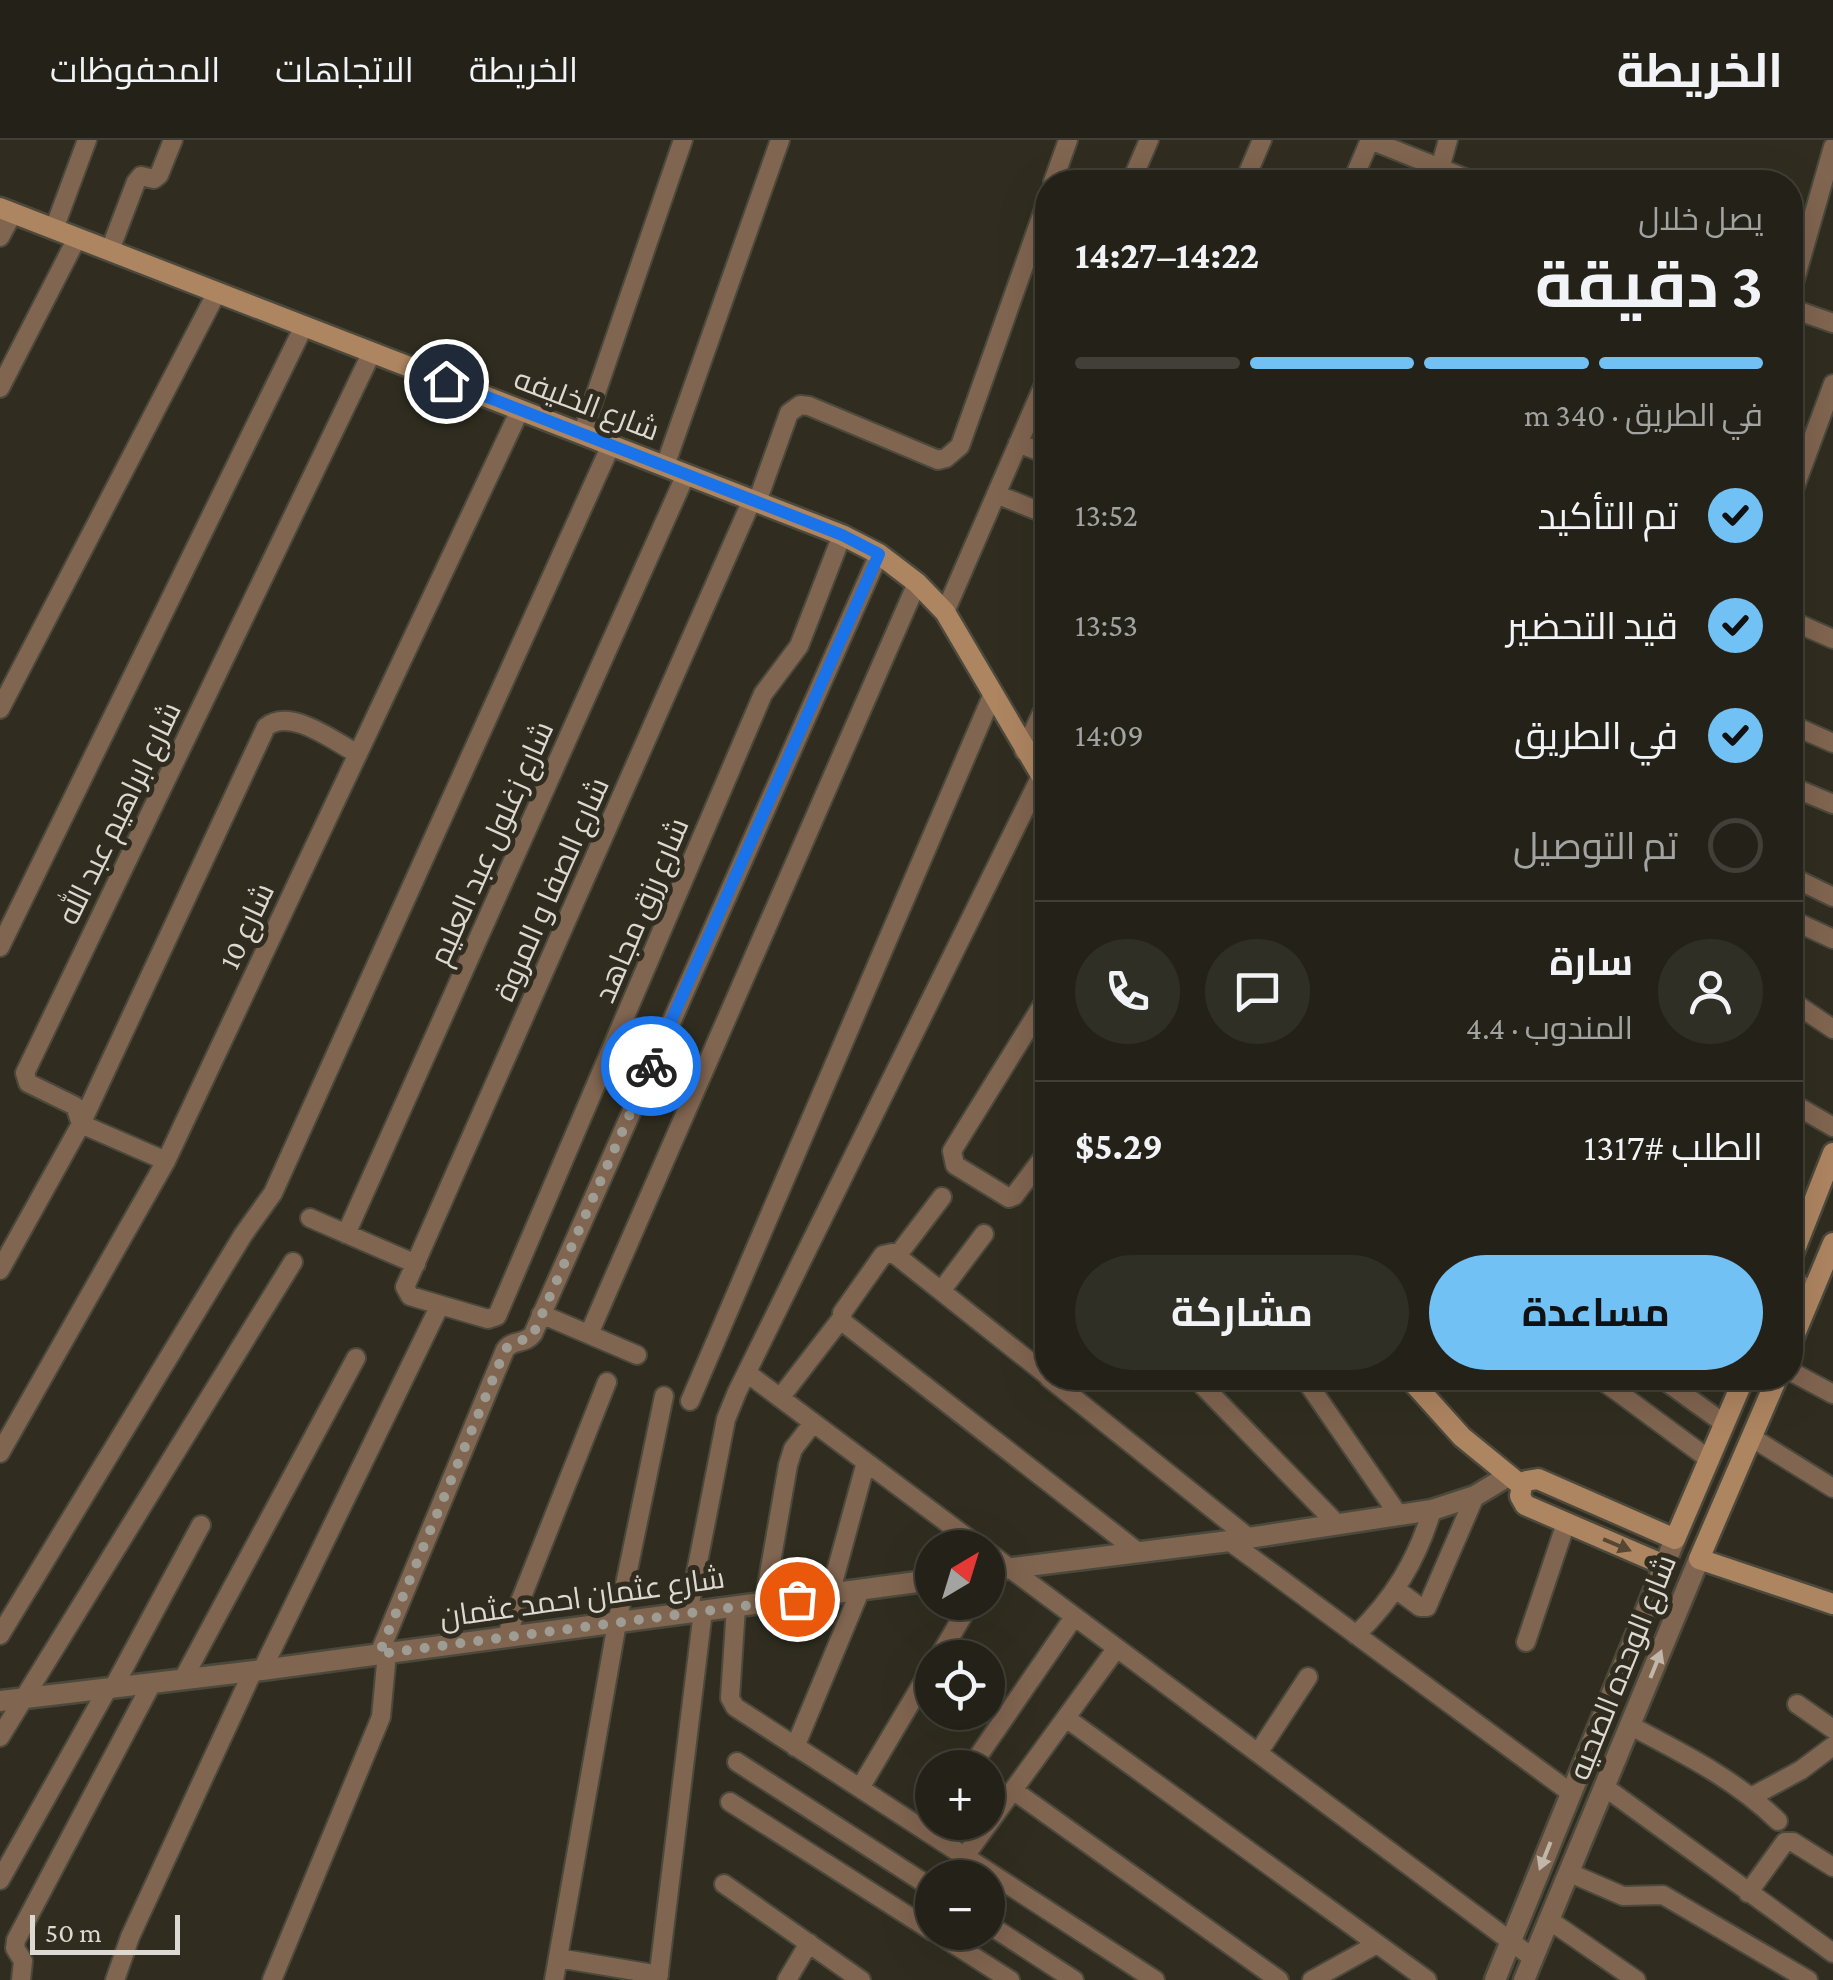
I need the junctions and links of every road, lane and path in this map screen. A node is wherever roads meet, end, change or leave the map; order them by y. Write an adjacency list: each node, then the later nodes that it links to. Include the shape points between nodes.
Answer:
1 (87, 140): 18 (street)
2 (173, 140): 22 (street, via 159,175 136,182)
3 (683, 140): 33 (street)
4 (780, 140): 38 (street)
5 (1068, 140): 12 (street)
6 (1149, 140): 13 (street)
7 (1262, 140): 14 (street)
8 (1448, 140): 11 (street)
9 (1375, 141): 11 (street); 15 (street)
10 (1833, 147): 23 (street)
11 (1440, 168): 16 (street)
12 (1057, 170)
13 (1136, 170)
14 (1249, 170)
15 (1359, 170)
16 (1444, 170)
17 (6, 210): 18 (main road, شارع الخليفه); 20 (street)
18 (54, 229): 21 (main road, شارع الخليفه)
19 (1035, 235): 41 (street, شارع الصفا و المروة, via 955,452 938,460 800,405 789,413)
20 (0, 237)
21 (77, 238): 22 (main road, شارع الخليفه); 30 (street)
22 (110, 250): 24 (main road, شارع الخليفه)
23 (1803, 252)
24 (217, 292): 27 (main road, شارع الخليفه); 50 (street)
25 (1803, 313): 26 (street)
26 (1833, 323)
27 (304, 326): 28 (main road, شارع الخليفه); 64 (street)
28 (372, 352): 32 (main road, شارع الخليفه); 69 (street, شارع ابراهيم عبد الله, via 25,1073 28,1082 75,1106)
29 (1833, 384): 37 (street)
30 (0, 388)
31 (1035, 404): 34 (street)
32 (520, 410): 33 (main road, شارع الخليفه); 55 (street, شارع 10)
33 (582, 434): 35 (main road, شارع الخليفه)
34 (1018, 443): 36 (street); 40 (street)
35 (611, 445): 38 (main road, شارع الخليفه); 142 (street, via 273,1193)
36 (1035, 450)
37 (1803, 465)
38 (665, 466): 39 (main road, شارع الخليفه)
39 (686, 474): 41 (main road, شارع الخليفه); 77 (street, شارع زغلول عبد العليم)
40 (996, 494): 42 (street); 46 (street)
41 (754, 501): 43 (main road, شارع الخليفه); 82 (street, شارع الصفا و المروة)
42 (1035, 510)
43 (842, 535): 44 (main road, شارع الخليفه); 87 (street, شارع رزق مجاهد, via 799,646 763,694 498,1314 488,1320)
44 (879, 554): 45 (main road, شارع الخليفه); 88 (street)
45 (917, 583): 46 (main road, شارع الخليفه); 91 (street)
46 (944, 612): 49 (main road, شارع الخليفه)
47 (1803, 626): 48 (street)
48 (1833, 639)
49 (992, 696): 54 (main road, شارع الخليفه); 109 (street)
50 (0, 710)
51 (1035, 728): 54 (street)
52 (1803, 730): 53 (street)
53 (1833, 743)
54 (1024, 751): 56 (main road, شارع الخليفه)
55 (358, 754): 69 (street, via 290,720 266,727); 72 (street, شارع 10)
56 (1035, 768)
57 (1803, 791): 59 (street)
58 (1035, 800): 95 (street)
59 (1833, 804)
60 (1803, 882): 61 (street)
61 (1833, 897)
62 (1803, 925): 63 (street)
63 (1833, 940)
64 (0, 947)
65 (1803, 1009): 67 (street)
66 (1035, 1017): 73 (street, via 952,1151 955,1165 1009,1198)
67 (1833, 1029)
68 (1803, 1110): 70 (street)
69 (81, 1124): 72 (street); 83 (street)
70 (1833, 1127)
71 (1833, 1153): 76 (main road)
72 (166, 1161): 113 (street, شارع 10)
73 (1035, 1168)
74 (942, 1197): 80 (street)
75 (310, 1218): 77 (street)
76 (1803, 1229)
77 (346, 1234): 82 (street)
78 (984, 1234): 85 (street)
79 (1833, 1243): 86 (main road)
80 (898, 1256): 85 (street); 90 (street, via 883,1255)
81 (294, 1262): 154 (street)
82 (416, 1264): 87 (street, شارع الصفا و المروة, via 406,1292)
83 (0, 1270)
84 (1803, 1285): 86 (street)
85 (941, 1291): 94 (street)
86 (1813, 1292): 89 (main road)
87 (440, 1305): 148 (street)
88 (542, 1314): 91 (street); 147 (street, via 532,1337 505,1350)
89 (1803, 1315)
90 (841, 1319): 108 (street); 127 (street)
91 (589, 1334): 92 (street)
92 (637, 1355)
93 (356, 1358): 150 (street)
94 (1035, 1367)
95 (746, 1373): 108 (street); 139 (street, via 726,1419)
96 (1803, 1378): 106 (street)
97 (607, 1382): 144 (street)
98 (1063, 1390): 125 (street)
99 (1207, 1390): 123 (street)
100 (1312, 1390): 120 (street)
101 (1420, 1390): 116 (main road)
102 (1615, 1390): 114 (street)
103 (1676, 1390): 111 (street)
104 (1739, 1390): 111 (main road, شارع الوحده الصحيه)
105 (1771, 1390): 112 (main road, شارع الوحده الصحيه)
106 (1833, 1394)
107 (664, 1396): 141 (street)
108 (780, 1398): 110 (street)
109 (690, 1401)
110 (813, 1423): 115 (street); 136 (street, via 788,1465)
111 (1723, 1429): 112 (main road); 114 (main road, شارع الوحده الصحيه)
112 (1750, 1441): 117 (street); 128 (main road, شارع الوحده الصحيه)
113 (0, 1453)
114 (1710, 1460): 126 (main road, شارع الوحده الصحيه)
115 (866, 1462): 124 (street); 135 (street)
116 (1515, 1481): 118 (street); 121 (main road, via 1526,1505); 126 (main road, via 1538,1479)
117 (1833, 1488)
118 (1475, 1496): 119 (street); 133 (street, via 1428,1605)
119 (1432, 1510): 120 (street); 133 (street)
120 (1398, 1514): 123 (street)
121 (1566, 1522): 129 (main road, one-way to 129); 145 (street)
122 (202, 1525): 152 (street)
123 (1338, 1525): 125 (street)
124 (957, 1530)
125 (1239, 1539): 127 (street); 143 (street)
126 (1675, 1539): 129 (street, شارع الوحده الصحيه)
127 (1138, 1552): 130 (street)
128 (1698, 1559): 137 (main road); 158 (street, شارع الوحده الصحيه, one-way to 128)
129 (1664, 1565): 169 (street, شارع الوحده الصحيه)
130 (1005, 1567)
131 (1005, 1576): 140 (street)
132 (915, 1583): 134 (street, شارع عثمان احمد عثمان)
133 (1397, 1590): 143 (street)
134 (860, 1591): 135 (street, شارع عثمان احمد عثمان); 162 (street)
135 (830, 1594): 136 (street, شارع عثمان احمد عثمان)
136 (764, 1603): 138 (street, شارع عثمان احمد عثمان)
137 (1833, 1604)
138 (736, 1607): 139 (street, شارع عثمان احمد عثمان); 162 (street, via 730,1698 739,1711)
139 (696, 1612): 141 (street, شارع عثمان احمد عثمان); 192 (street)
140 (1074, 1616): 146 (street); 163 (street)
141 (617, 1622): 144 (street, شارع عثمان احمد عثمان); 190 (street)
142 (0, 1635)
143 (1356, 1635): 169 (street)
144 (506, 1637): 147 (street, شارع عثمان احمد عثمان)
145 (1526, 1642)
146 (1116, 1648): 157 (street); 164 (street)
147 (383, 1654): 148 (street, شارع عثمان احمد عثمان); 195 (street, via 382,1717)
148 (257, 1670): 150 (street, شارع عثمان احمد عثمان); 194 (street)
149 (1308, 1677): 164 (street)
150 (183, 1679): 151 (street, شارع عثمان احمد عثمان)
151 (152, 1683): 152 (street, شارع عثمان احمد عثمان); 193 (street, via 16,1940)
152 (110, 1688): 154 (street, شارع عثمان احمد عثمان); 179 (street)
153 (915, 1696): 166 (street)
154 (25, 1698): 155 (street, شارع عثمان احمد عثمان); 160 (street)
155 (0, 1701)
156 (1796, 1704): 159 (street)
157 (1066, 1718): 168 (street); 187 (street)
158 (1632, 1726): 167 (street, شارع الوحده الصحيه); 170 (street)
159 (1833, 1729)
160 (0, 1737)
161 (1833, 1746): 170 (street)
162 (796, 1747): 166 (street)
163 (982, 1750)
164 (1258, 1754): 185 (street)
165 (736, 1762): 178 (street)
166 (860, 1788): 172 (street)
167 (1606, 1788): 177 (street, شارع الوحده الصحيه); 181 (street)
168 (1013, 1790): 175 (street); 202 (street)
169 (1571, 1793): 185 (street, شارع الوحده الصحيه, one-way to 185)
170 (1753, 1796): 173 (street)
171 (730, 1802): 182 (street)
172 (915, 1818)
173 (1778, 1821)
174 (946, 1840): 175 (street)
175 (965, 1856): 201 (street)
176 (1833, 1867): 181 (street, via 1785,1842)
177 (1570, 1872): 183 (street, شارع الوحده الصحيه); 208 (street, via 1623,1896 1663,1894)
178 (915, 1877)
179 (0, 1880)
180 (724, 1884): 186 (street)
181 (1748, 1893): 189 (street)
182 (915, 1920)
183 (1549, 1920): 191 (street, شارع الوحده الصحيه); 207 (street)
184 (1005, 1935): 200 (street)
185 (1511, 1942): 191 (street); 205 (street, شارع الوحده الصحيه)
186 (809, 1944): 197 (street); 198 (street)
187 (1377, 1944): 203 (street); 204 (street)
188 (962, 1950): 199 (street)
189 (1833, 1953)
190 (558, 1958): 192 (street); 196 (street)
191 (1533, 1958): 206 (street, شارع الوحده الصحيه)
192 (658, 1978)
193 (21, 1980)
194 (114, 1980)
195 (272, 1980)
196 (554, 1980)
197 (786, 1980)
198 (862, 1980)
199 (1010, 1980)
200 (1074, 1980)
201 (1155, 1980)
202 (1278, 1980)
203 (1312, 1980)
204 (1427, 1980)
205 (1495, 1980)
206 (1524, 1980)
207 (1636, 1980)
208 (1808, 1980)

